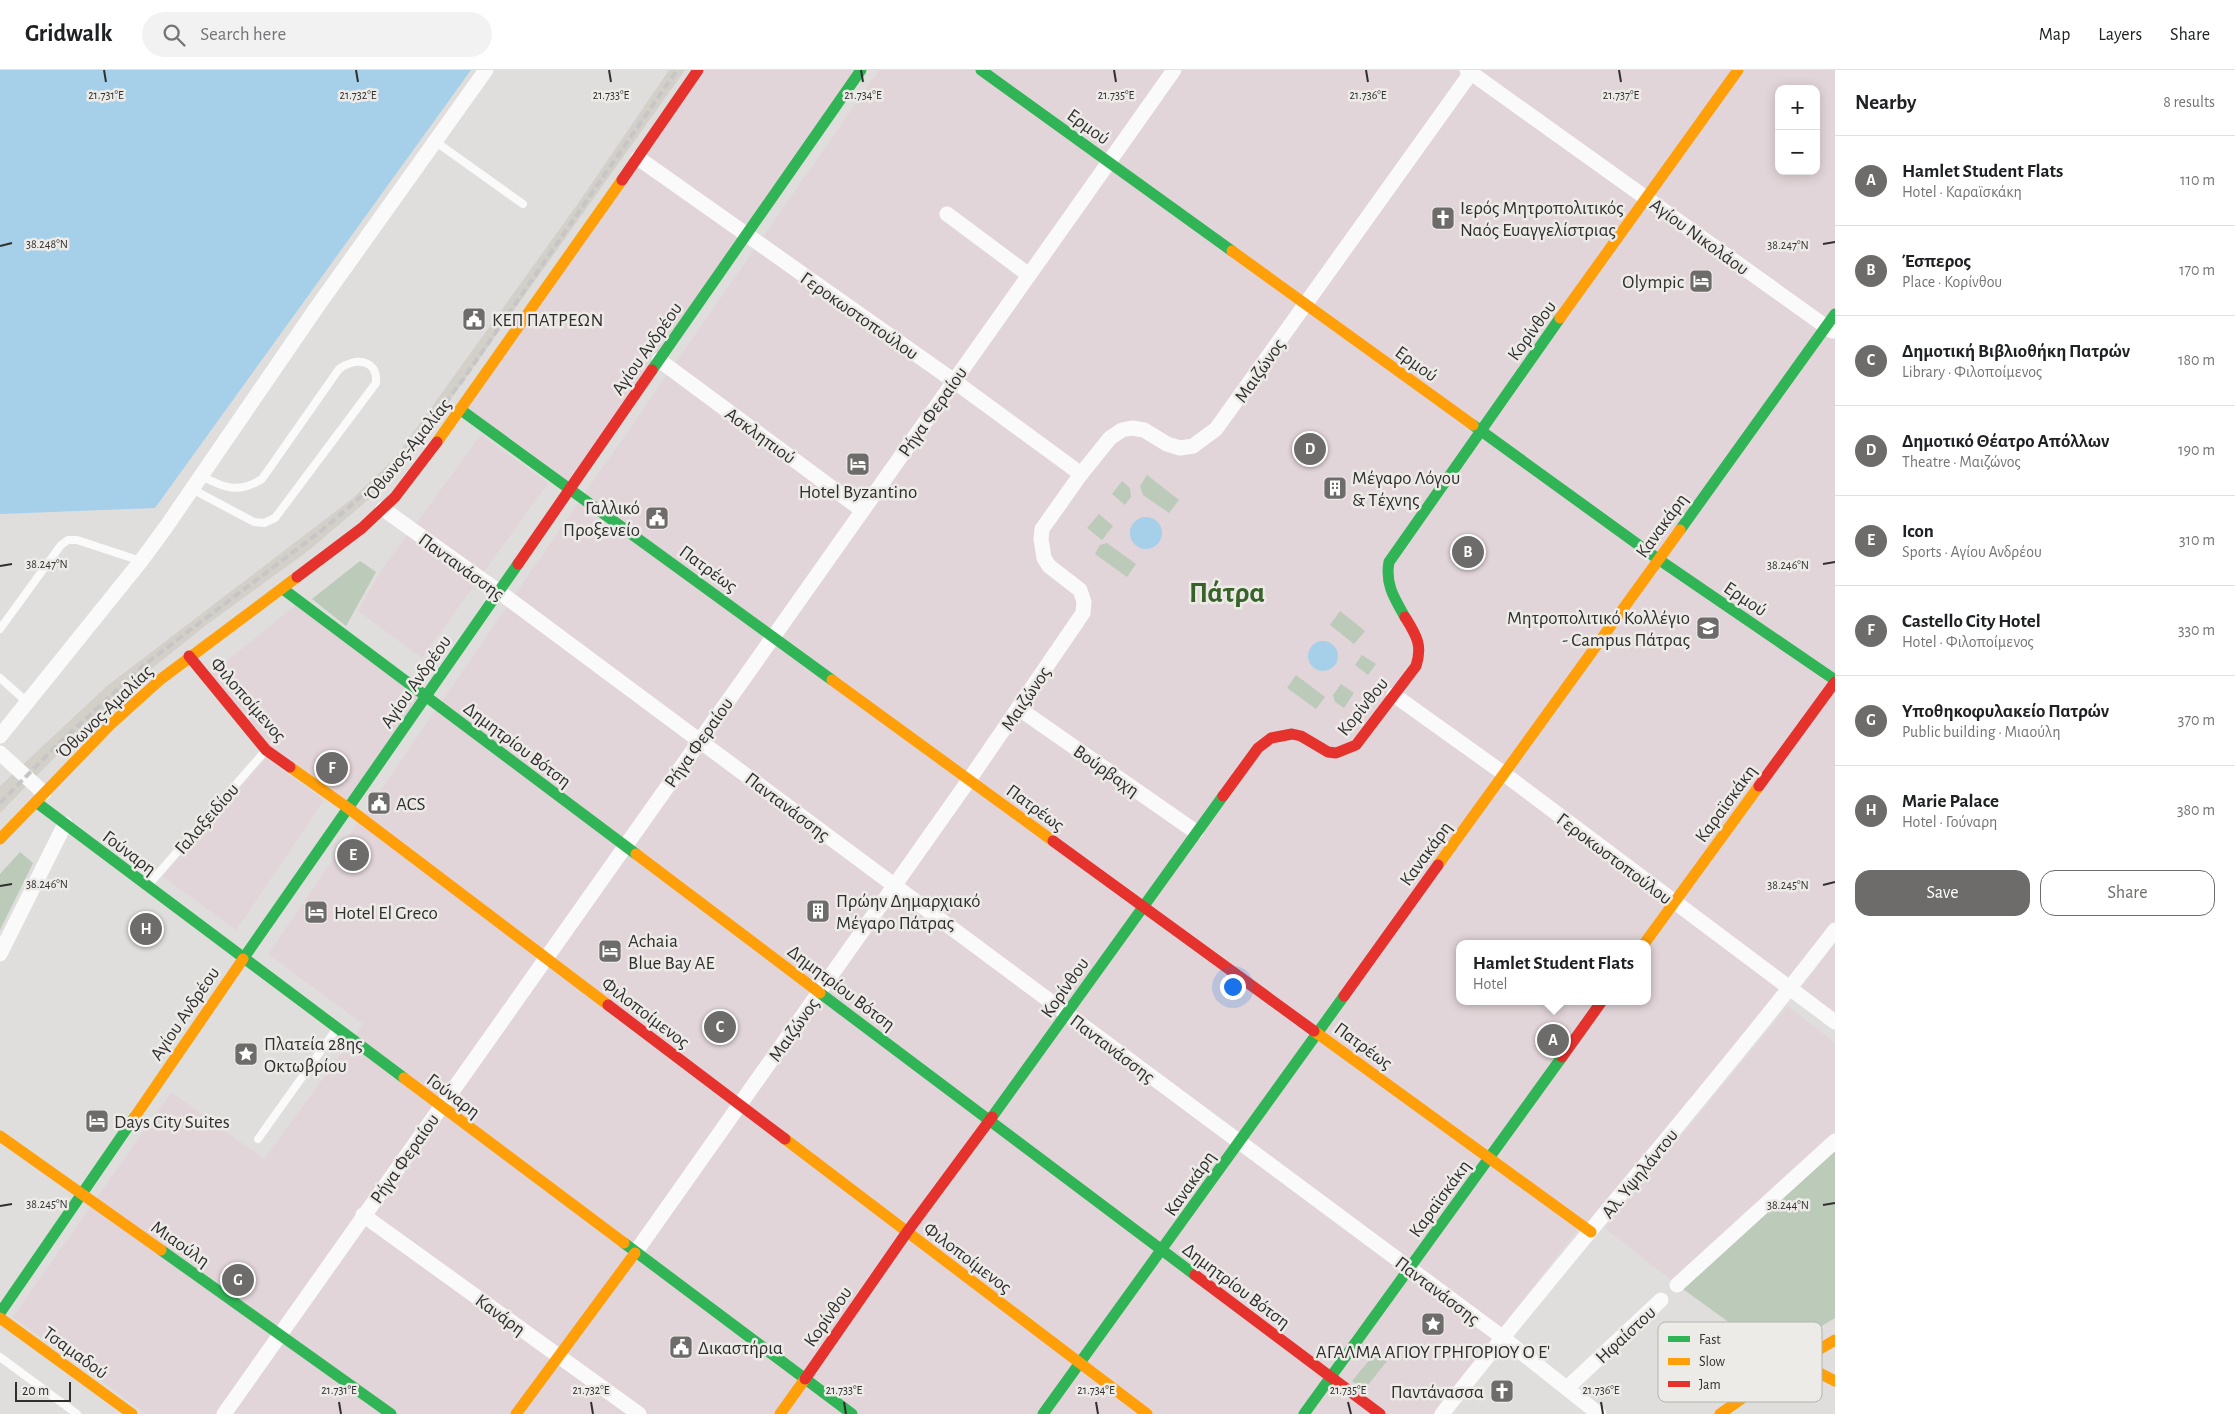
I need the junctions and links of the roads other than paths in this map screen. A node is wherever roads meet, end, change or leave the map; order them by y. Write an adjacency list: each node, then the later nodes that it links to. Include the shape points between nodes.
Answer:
1 (486, 70): 8 (street)
2 (698, 70): 9 (main road, Όθωνος-Αμαλίας)
3 (861, 70): 14 (main road, Αγίου Ανδρέου)
4 (981, 70): 10 (main road, Ερμού)
5 (1174, 70): 10 (street, Ρήγα Φεραίου)
6 (1738, 70): 11 (main road, Κορίνθου)
7 (1470, 71): 11 (street, Αγίου Νικολάου); 16 (street, Μαιζώνος)
8 (436, 142): 12 (lane); 24 (street)
9 (638, 158): 14 (street, Γεροκωστοπούλου); 21 (main road, Όθωνος-Αμαλίας)
10 (1109, 162): 15 (street, Ρήγα Φεραίου); 16 (main road, Ερμού)
11 (1646, 198): 18 (street, Αγίου Νικολάου); 22 (main road, Κορίνθου)
12 (523, 204)
13 (947, 214): 15 (street)
14 (746, 235): 19 (main road, Αγίου Ανδρέου); 20 (street, Γεροκωστοπούλου)
15 (1029, 275): 20 (street, Ρήγα Φεραίου)
16 (1306, 304): 22 (main road, Ερμού); 23 (street, Μαιζώνος, via 1220,425 1202,441 1180,448 1144,430 1122,430 1110,438)
17 (1835, 314): 18 (main road, Κανακάρη)
18 (1830, 330): 29 (main road, Κανακάρη)
19 (659, 360): 25 (main road, Αγίου Ανδρέου); 28 (street, Ασκληπιού)
20 (954, 380): 23 (street, Γεροκωστοπούλου); 28 (street, Ρήγα Φεραίου)
21 (461, 410): 25 (main road, Πατρέως); 27 (main road, Όθωνος-Αμαλίας)
22 (1480, 431): 29 (main road, Ερμού); 38 (main road, Κορίνθου, via 1388,566 1386,578 1389,589 1422,652 1416,666)
23 (1081, 474): 41 (street, Μαιζώνος, via 1042,529 1041,539 1044,558 1049,566 1080,590 1083,613)
24 (201, 476): 26 (street); 26 (lane, via 225,488 240,488 258,482 339,368 357,361 372,368 376,383 275,518 264,523 254,522)
25 (570, 488): 32 (main road, Αγίου Ανδρέου); 34 (main road, Πατρέως)
26 (192, 489): 30 (street)
27 (383, 509): 31 (main road, Όθωνος-Αμαλίας); 32 (street, Παντανάσσης)
28 (862, 510): 34 (street, Ρήγα Φεραίου)
29 (1658, 559): 37 (main road, Ερμού); 46 (main road, Κανακάρη)
30 (141, 561): 33 (lane, via 68,540 61,545); 40 (street)
31 (283, 588): 35 (main road, Όθωνος-Αμαλίας); 39 (main road, Δημητρίου Βότση)
32 (498, 591): 39 (main road, Αγίου Ανδρέου); 43 (street, Παντανάσσης)
33 (0, 629)
34 (773, 637): 43 (street, Ρήγα Φεραίου); 47 (main road, Πατρέως)
35 (190, 656): 44 (main road, Φιλοποίμενος); 48 (main road, Όθωνος-Αμαλίας, via 116,719)
36 (0, 678): 40 (lane)
37 (1835, 681): 56 (main road, Καραϊσκάκη)
38 (1394, 695): 46 (street, Γεροκωστοπούλου); 51 (main road, Κορίνθου, via 1356,745 1348,750 1321,750 1293,734 1276,736 1263,743)
39 (426, 696): 49 (main road, Αγίου Ανδρέου); 53 (main road, Δημητρίου Βότση)
40 (27, 702): 42 (street)
41 (1018, 708): 47 (street, Μαιζώνος); 51 (street, Βούρβαχη)
42 (0, 736)
43 (699, 740): 53 (street, Ρήγα Φεραίου); 54 (street, Παντανάσσης)
44 (266, 750): 49 (main road, Φιλοποίμενος); 55 (lane, Γαλαξειδίου)
45 (0, 753): 48 (street)
46 (1503, 773): 56 (street, Γεροκωστοπούλου); 69 (main road, Κανακάρη)
47 (969, 780): 54 (street, Μαιζώνος); 57 (main road, Πατρέως)
48 (40, 798): 50 (main road, Γούναρη); 52 (main road, Όθωνος-Αμαλίας)
49 (348, 808): 61 (main road, Φιλοποίμενος); 62 (main road, Αγίου Ανδρέου)
50 (65, 824): 55 (main road, Γούναρη); 60 (street)
51 (1196, 832): 57 (main road, Κορίνθου)
52 (0, 839)
53 (625, 846): 61 (street, Ρήγα Φεραίου); 64 (main road, Δημητρίου Βότση)
54 (894, 885): 64 (street, Μαιζώνος); 66 (street, Παντανάσσης)
55 (147, 886): 62 (main road, Γούναρη)
56 (1674, 902): 59 (main road, Καραϊσκάκη); 63 (street, Γεροκωστοπούλου)
57 (1142, 906): 66 (main road, Κορίνθου); 69 (main road, Πατρέως)
58 (1835, 930): 63 (street, Αλ. Υψηλάντου)
59 (1647, 940)
60 (0, 954)
61 (545, 958): 70 (main road, Φιλοποίμενος); 71 (street, Ρήγα Φεραίου)
62 (243, 959): 68 (main road, Γούναρη); 78 (main road, Αγίου Ανδρέου)
63 (1790, 988): 67 (street, Γεροκωστοπούλου); 81 (street, Αλ. Υψηλάντου)
64 (819, 992): 70 (street, Μαιζώνος); 72 (main road, Δημητρίου Βότση)
65 (1599, 1005): 77 (main road, Καραϊσκάκη)
66 (1067, 1014): 72 (main road, Κορίνθου); 76 (street, Παντανάσσης)
67 (1835, 1022)
68 (336, 1029): 71 (main road, Γούναρη); 74 (lane)
69 (1317, 1033): 76 (main road, Κανακάρη); 77 (main road, Πατρέως)
70 (740, 1105): 80 (main road, Φιλοποίμενος); 83 (street, Μαιζώνος)
71 (440, 1107): 79 (street, Ρήγα Φεραίου); 83 (main road, Γούναρη)
72 (990, 1120): 80 (main road, Κορίνθου); 82 (main road, Δημητρίου Βότση)
73 (0, 1136): 78 (main road, Μιαούλη)
74 (258, 1139)
75 (1835, 1141): 85 (street)
76 (1239, 1142): 82 (main road, Κανακάρη); 84 (street, Παντανάσσης)
77 (1489, 1158): 81 (main road, Πατρέως); 84 (main road, Καραϊσκάκη)
78 (82, 1194): 87 (main road, Αγίου Ανδρέου); 89 (main road, Μιαούλη)
79 (364, 1215): 89 (street, Ρήγα Φεραίου); 93 (street, Κανάρη)
80 (907, 1232): 95 (main road, Φιλοποίμενος); 98 (main road, Κορίνθου)
81 (1591, 1232): 90 (street, Αλ. Υψηλάντου)
82 (1162, 1250): 95 (main road, Κανακάρη); 97 (main road, Δημητρίου Βότση)
83 (635, 1253): 93 (main road, Μαιζώνος); 98 (main road, Γούναρη)
84 (1410, 1269): 90 (street, Παντανάσσης); 97 (main road, Καραϊσκάκη)
85 (1677, 1285)
86 (1661, 1300): 100 (street, Ηφαίστου)
87 (0, 1313)
88 (0, 1318): 103 (main road, Τσαμαδού)
89 (280, 1335): 104 (street, Ρήγα Φεραίου); 105 (main road, Μιαούλη)
90 (1502, 1337): 100 (street, Παντανάσσης); 114 (street, Αλ. Υψηλάντου)
91 (1835, 1340): 92 (main road)
92 (1822, 1348)
93 (559, 1356): 106 (main road, Μαιζώνος); 107 (street, Κανάρη)
94 (0, 1357): 102 (lane)
95 (1080, 1363): 110 (main road, Κανακάρη); 111 (main road, Φιλοποίμενος)
96 (1822, 1374): 99 (main road)
97 (1330, 1377): 112 (main road, Καραϊσκάκη); 113 (main road, Δημητρίου Βότση)
98 (805, 1379): 108 (main road, Κορίνθου); 109 (main road, Γούναρη)
99 (1835, 1381)
100 (1567, 1388): 115 (street, Παντανάσσης)
101 (1737, 1402): 116 (main road)
102 (77, 1414)
103 (132, 1414)
104 (224, 1414)
105 (391, 1414)
106 (516, 1414)
107 (639, 1414)
108 (780, 1414)
109 (852, 1414)
110 (1043, 1414)
111 (1147, 1414)
112 (1304, 1414)
113 (1380, 1414)
114 (1442, 1414)
115 (1599, 1414)
116 (1720, 1414)

